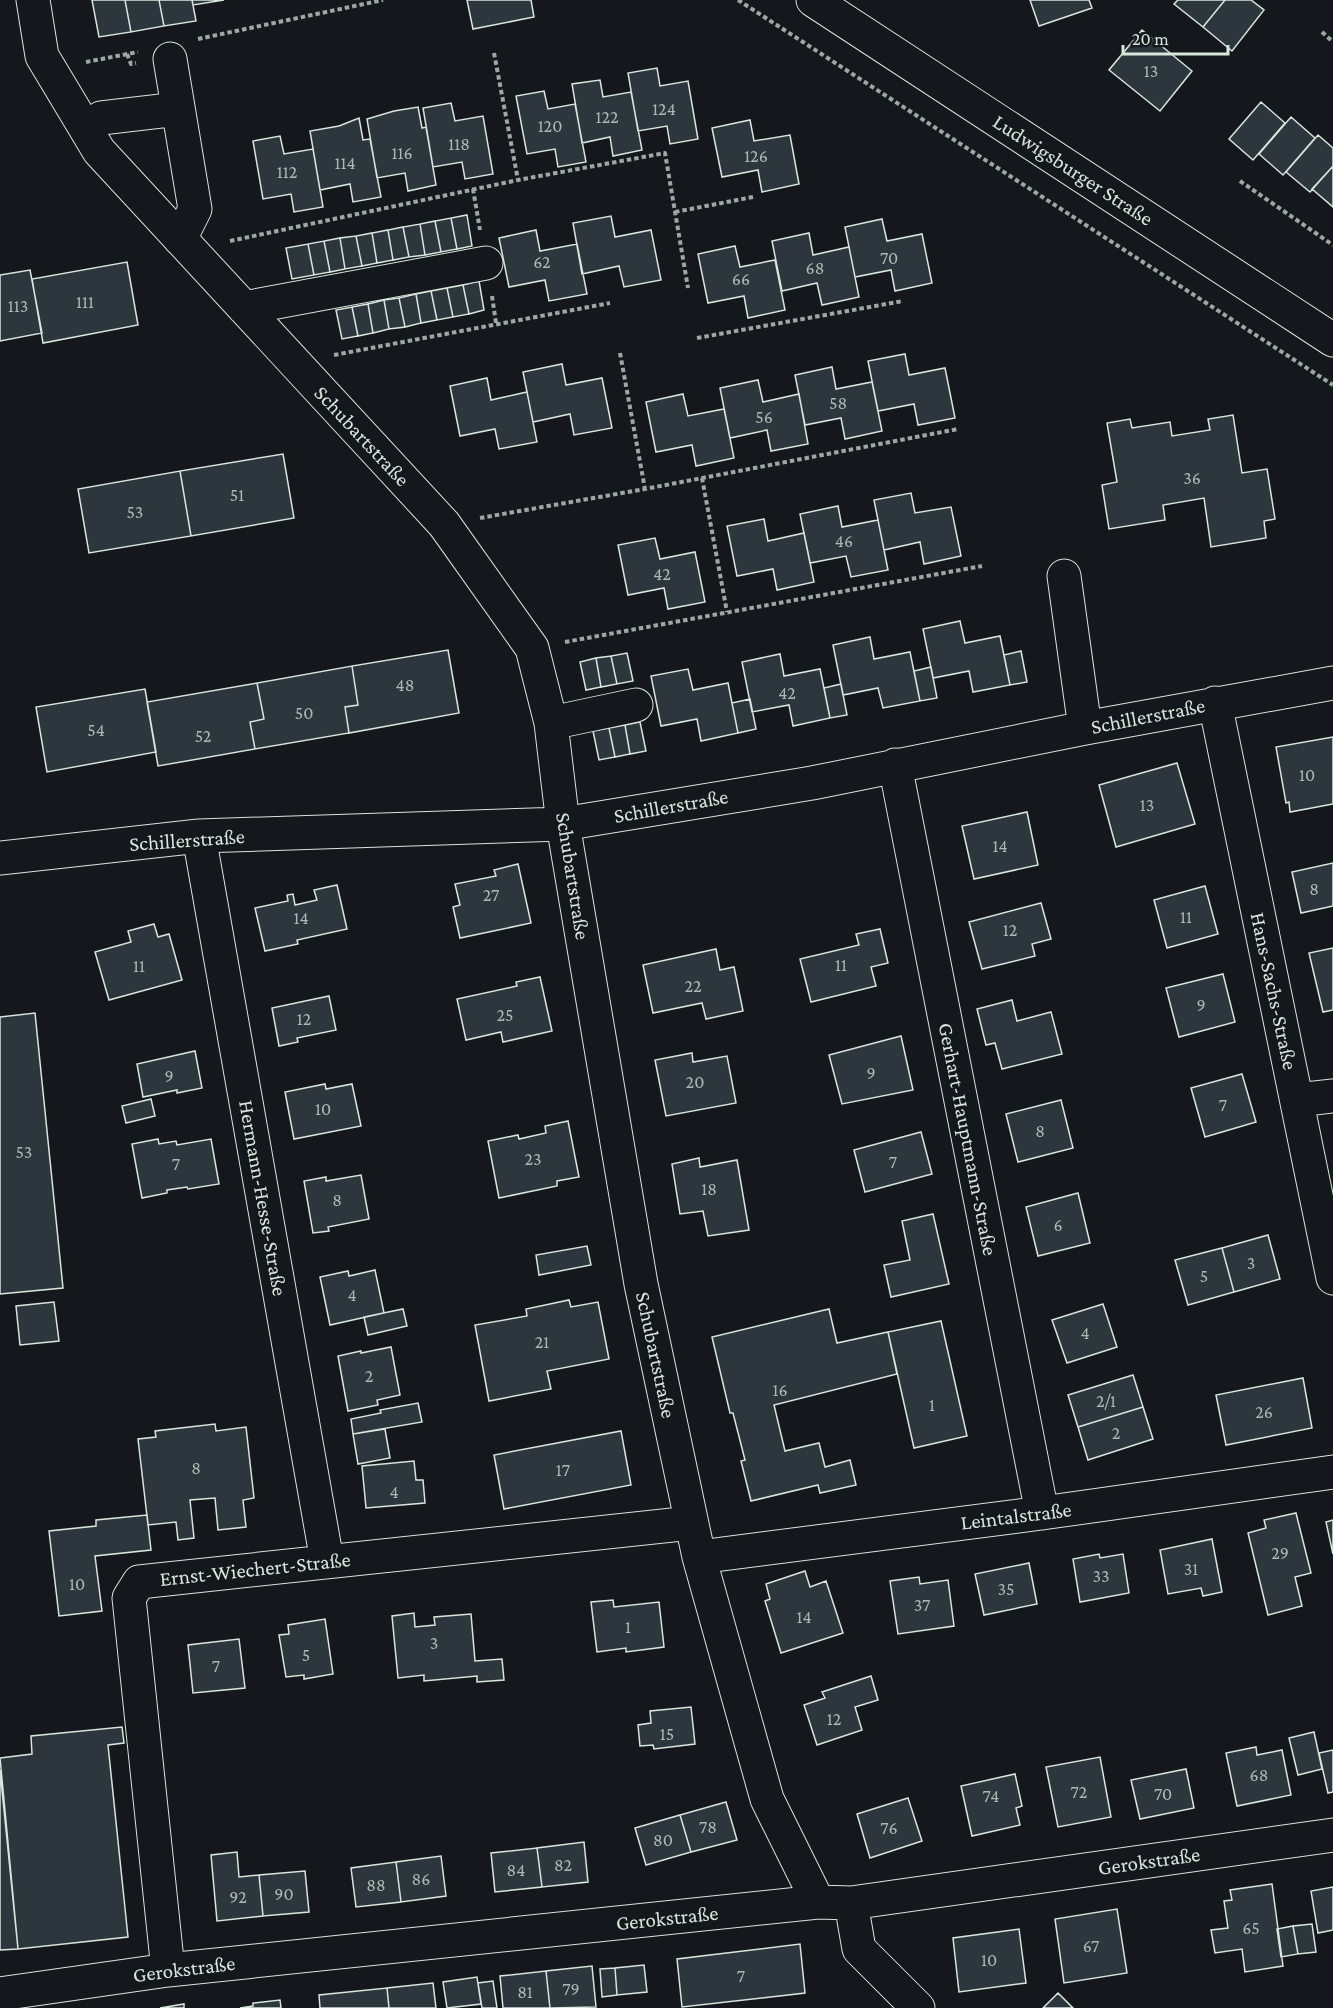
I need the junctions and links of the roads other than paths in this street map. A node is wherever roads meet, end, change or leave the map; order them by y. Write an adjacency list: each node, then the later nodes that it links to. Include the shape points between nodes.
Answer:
1 (33, 0): 6 (street, Schubartstraße, via 42,56 99,151)
2 (813, 0): 9 (street, Ludwigsburger Straße)
3 (154, 55): 4 (street)
4 (178, 109): 5 (street); 6 (street, via 195,209)
5 (101, 118)
6 (184, 244): 8 (street, Schubartstraße)
7 (486, 263): 8 (street)
8 (244, 308): 14 (street, Schubartstraße, via 444,524 532,648)
9 (1333, 340)
10 (1064, 576): 15 (street)
11 (1333, 683): 12 (street, Schillerstraße)
12 (1215, 703): 15 (street, Schillerstraße); 21 (street, Hans-Sachs-Straße)
13 (636, 705): 14 (street)
14 (551, 723): 17 (street, Schubartstraße)
15 (1085, 728): 16 (street, Schillerstraße)
16 (895, 765): 17 (street, Schillerstraße, via 812,783); 24 (street, Gerhart-Hauptmann-Straße)
17 (563, 824): 18 (street, Schillerstraße); 25 (street, Schubartstraße, via 641,1284)
18 (199, 836): 19 (street, Schillerstraße); 27 (street, Hermann-Hesse-Straße)
19 (0, 858)
20 (1333, 1096): 21 (street)
21 (1297, 1101): 22 (street, Hans-Sachs-Straße)
22 (1333, 1278)
23 (1333, 1472): 24 (street, Leintalstraße)
24 (1042, 1513): 26 (street, Leintalstraße)
25 (691, 1523): 26 (street, Schubartstraße); 27 (street, Ernst-Wiechert-Straße)
26 (699, 1557): 29 (street, Schubartstraße, via 767,1799)
27 (327, 1561): 31 (street, Ernst-Wiechert-Straße, via 139,1582 129,1598)
28 (1333, 1835): 30 (street, Gerokstraße)
29 (818, 1902): 30 (street, Gerokstraße); 31 (street, Gerokstraße)
30 (851, 1904): 33 (street, via 858,1948)
31 (168, 1970): 32 (street, Gerokstraße)
32 (0, 1994)
33 (918, 2008)

